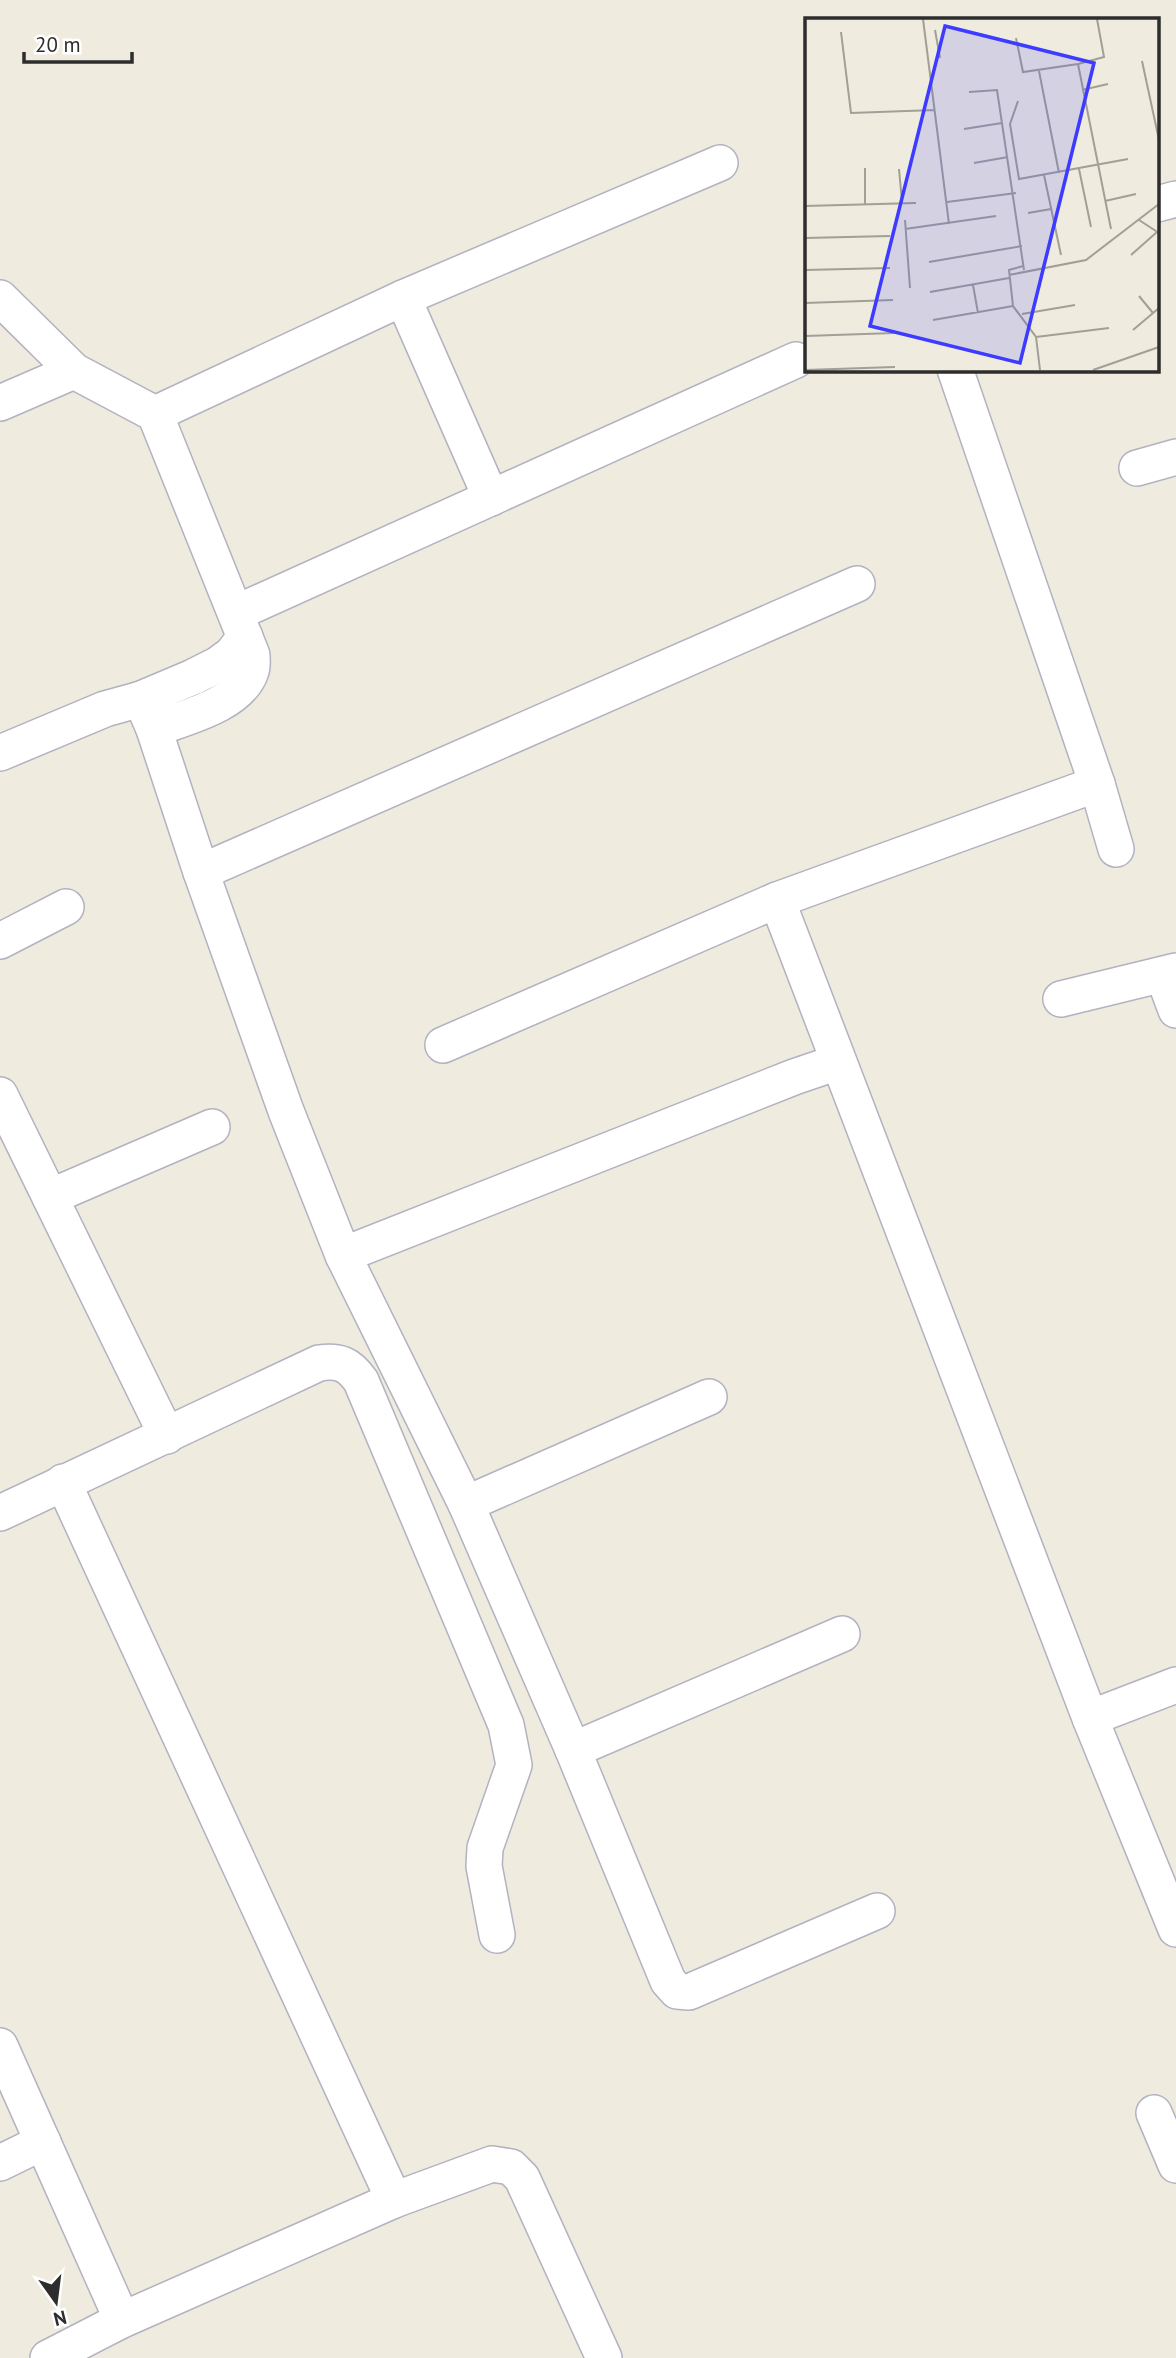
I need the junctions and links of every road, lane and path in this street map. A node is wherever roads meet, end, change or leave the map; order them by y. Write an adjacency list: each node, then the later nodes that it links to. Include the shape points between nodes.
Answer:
1 (720, 163): 5 (street)
2 (1176, 199): 3 (street)
3 (1158, 204)
4 (0, 298): 7 (street)
5 (403, 298): 10 (street); 13 (street)
6 (796, 360): 13 (street)
7 (74, 371): 9 (street); 10 (street)
8 (956, 371): 18 (street)
9 (0, 403)
10 (155, 414): 15 (street)
11 (1176, 457): 12 (street)
12 (1137, 468)
13 (491, 498): 15 (street)
14 (857, 584): 20 (street)
15 (241, 625): 16 (street, via 232,654)
16 (148, 714): 17 (street, via 105,709); 20 (street)
17 (0, 753)
18 (1097, 784): 19 (street); 21 (street)
19 (1116, 849)
20 (201, 872): 32 (street)
21 (777, 900): 27 (street); 28 (street)
22 (66, 907): 23 (street)
23 (0, 941)
24 (1170, 973): 25 (street); 26 (street)
25 (1060, 999)
26 (1176, 1010)
27 (443, 1045)
28 (838, 1062): 32 (street); 40 (street)
29 (0, 1095): 31 (street)
30 (212, 1127): 31 (street)
31 (50, 1197): 34 (street)
32 (343, 1255): 36 (street)
33 (709, 1397): 36 (street)
34 (167, 1436): 35 (street); 44 (street, via 319,1363 342,1362 357,1375 513,1751 514,1765 485,1848)
35 (63, 1482): 37 (street); 50 (street)
36 (466, 1504): 41 (street)
37 (0, 1513)
38 (842, 1634): 41 (street)
39 (1176, 1685): 40 (street)
40 (1090, 1718): 43 (street)
41 (573, 1751): 42 (street, via 668,1981 677,1991 689,1992)
42 (877, 1911)
43 (1176, 1929)
44 (497, 1935)
45 (0, 2046): 47 (street)
46 (1154, 2113): 49 (street)
47 (43, 2141): 48 (street); 51 (street)
48 (0, 2163)
49 (1176, 2165)
50 (394, 2200): 51 (street); 53 (street, via 492,2164 511,2167 522,2178)
51 (122, 2320): 52 (street)
52 (48, 2358)
53 (604, 2358)

